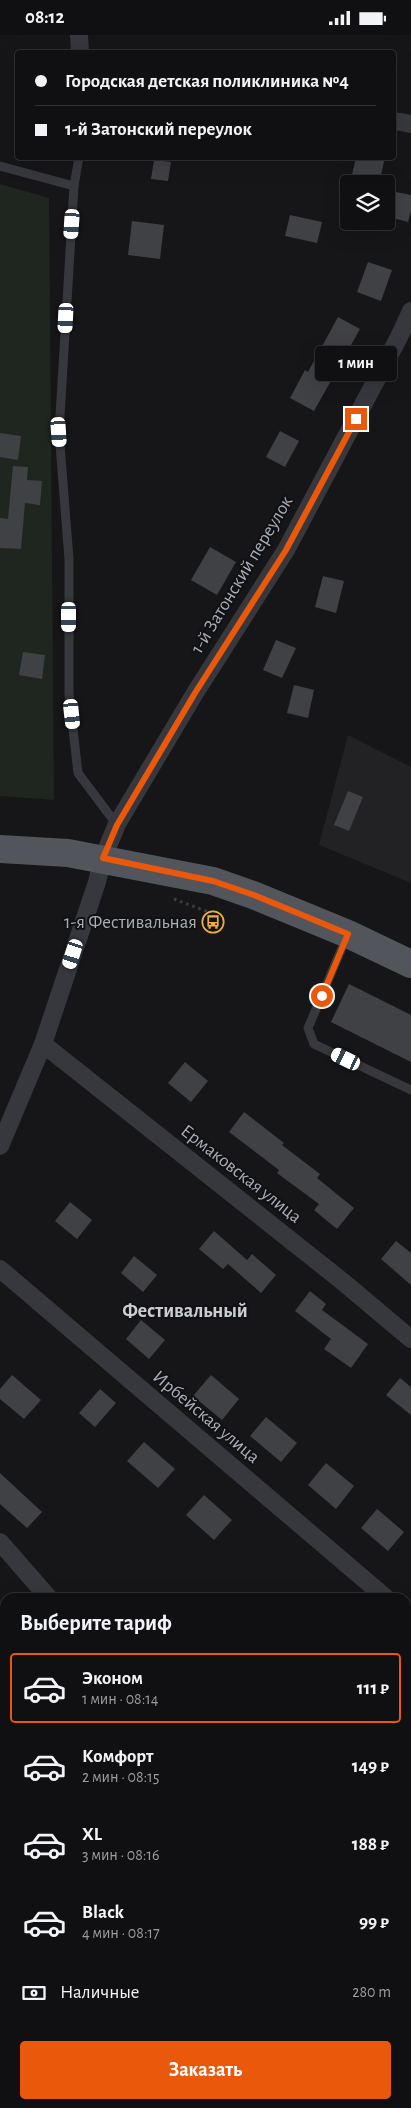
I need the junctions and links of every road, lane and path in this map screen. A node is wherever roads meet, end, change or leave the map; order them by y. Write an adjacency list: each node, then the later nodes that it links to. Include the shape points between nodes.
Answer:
1 (79, 35): 2 (street)
2 (80, 50)
3 (396, 121): 4 (street)
4 (411, 124)
5 (78, 160): 7 (lane)
6 (0, 166): 7 (lane)
7 (74, 186): 9 (lane, via 59,432 69,559 69,694 78,773)
8 (411, 311): 9 (street, 1-й Затонский переулок, via 286,550 195,693)
9 (117, 825): 11 (lane)
10 (0, 849): 11 (main road)
11 (103, 858): 12 (main road, via 213,881); 14 (street)
12 (348, 934): 13 (main road); 15 (lane, via 308,1028 314,1044)
13 (411, 964)
14 (44, 1044): 16 (street); 18 (street, Ермаковская улица)
15 (411, 1090)
16 (0, 1147)
17 (0, 1269): 21 (street, Ирбейская улица)
18 (411, 1339)
19 (0, 1542): 20 (street)
20 (45, 1593)
21 (380, 1593)

